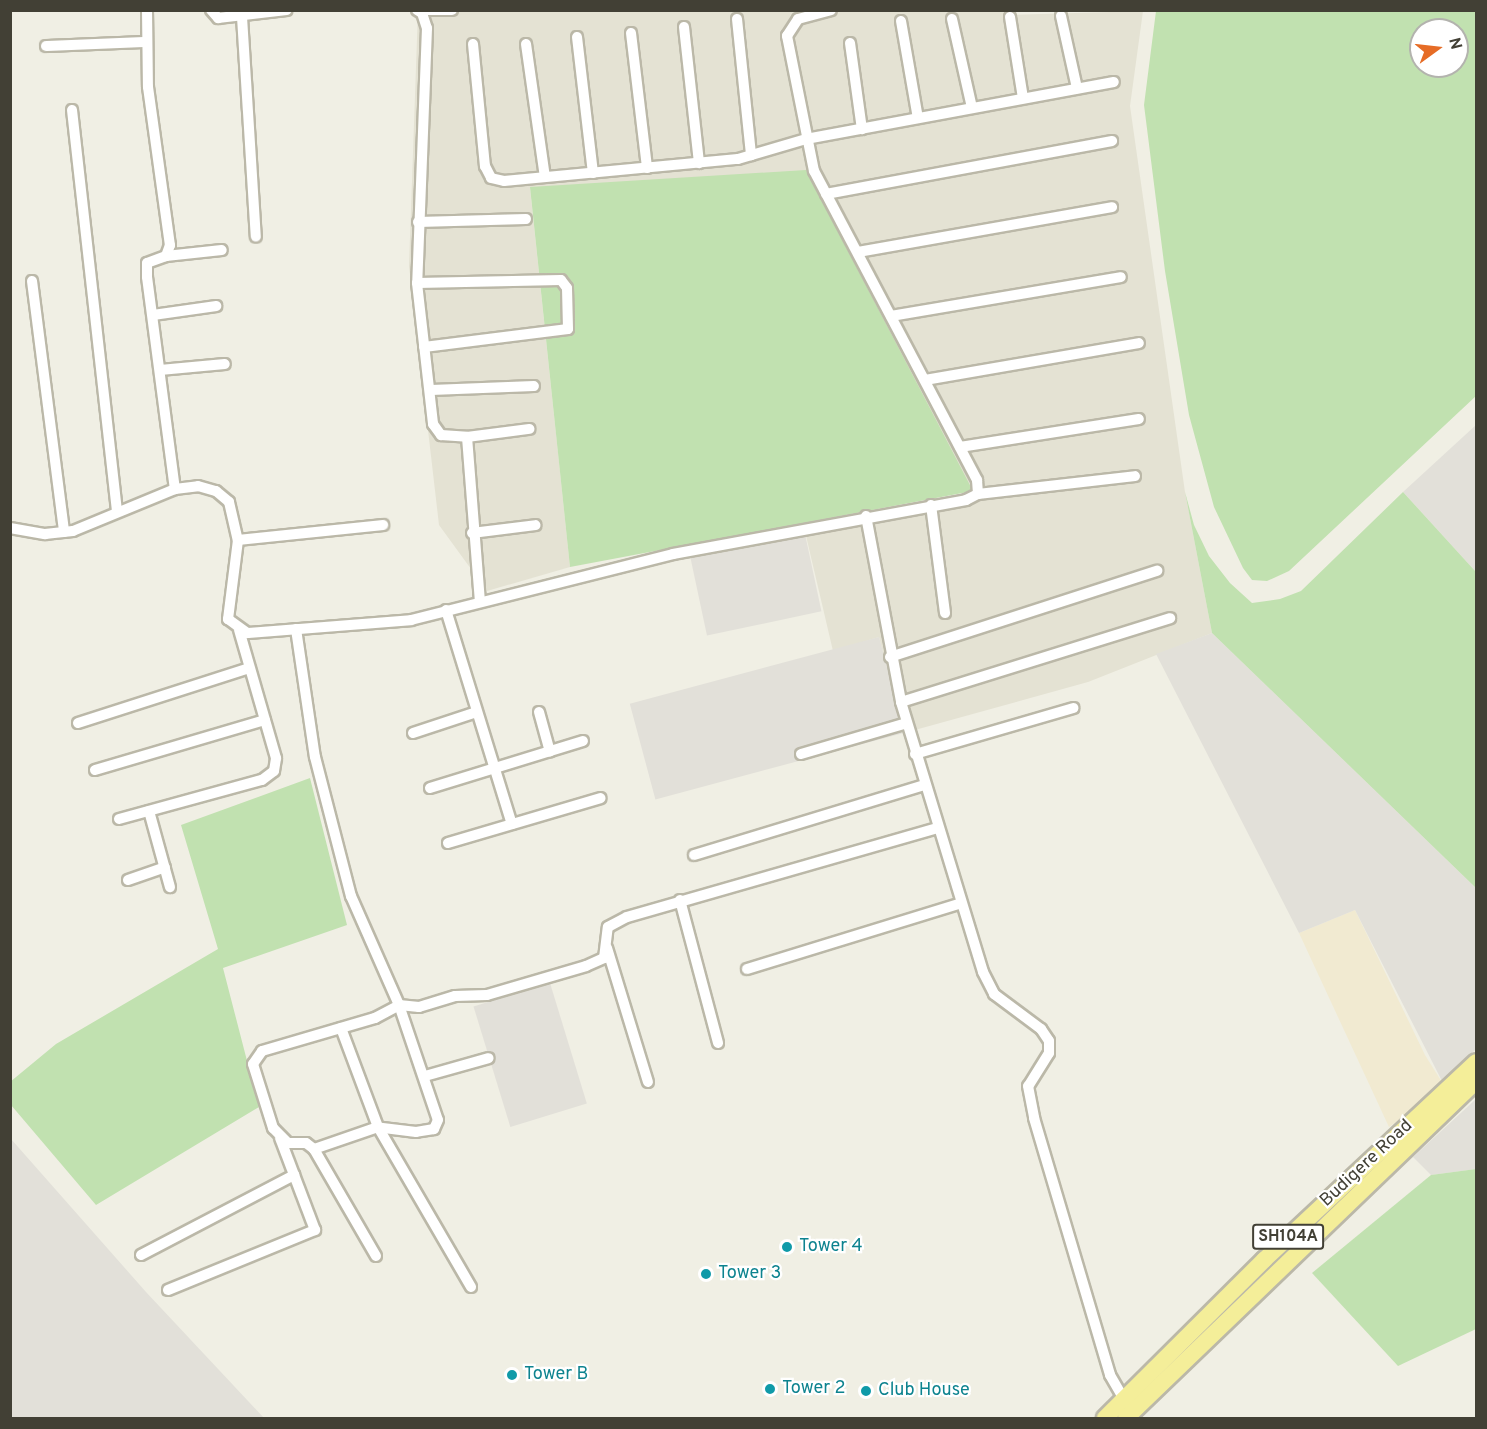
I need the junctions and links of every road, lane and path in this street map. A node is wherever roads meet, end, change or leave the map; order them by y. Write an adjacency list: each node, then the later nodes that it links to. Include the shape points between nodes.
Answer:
1 (147, 10): 16 (street)
2 (211, 10): 8 (street, via 218,18)
3 (288, 10): 8 (street)
4 (452, 10): 6 (street)
5 (831, 10): 28 (street, via 798,19 787,36)
6 (421, 11): 38 (street, via 427,28)
7 (1060, 15): 22 (street)
8 (242, 16): 39 (street)
9 (1010, 17): 23 (street)
10 (737, 19): 30 (street)
11 (952, 19): 24 (street)
12 (900, 21): 26 (street)
13 (684, 27): 31 (street)
14 (631, 33): 32 (street)
15 (577, 36): 33 (street)
16 (145, 42): 20 (street); 42 (street, via 159,184 170,245)
17 (850, 43): 27 (street)
18 (473, 44): 34 (street, via 485,166 491,178 504,181)
19 (526, 44): 34 (street)
20 (46, 46)
21 (1114, 82): 22 (street)
22 (1077, 88): 23 (street)
23 (1023, 98): 24 (street)
24 (972, 108): 26 (street)
25 (72, 110): 64 (street)
26 (918, 118): 27 (street)
27 (862, 129): 28 (street)
28 (806, 139): 30 (street); 35 (street, via 814,171)
29 (1112, 141): 35 (street)
30 (751, 155): 31 (street)
31 (699, 163): 32 (street)
32 (647, 168): 33 (street)
33 (593, 173): 34 (street)
34 (545, 177)
35 (826, 194): 41 (street)
36 (1112, 207): 41 (street)
37 (526, 219): 38 (street)
38 (418, 222): 45 (street)
39 (256, 237)
40 (222, 250): 42 (street)
41 (858, 252): 48 (street)
42 (166, 256): 47 (street, via 147,263)
43 (1121, 277): 48 (street)
44 (32, 281): 69 (street)
45 (417, 283): 50 (street); 50 (street, via 561,280 567,288 568,329)
46 (216, 306): 47 (street)
47 (153, 315): 52 (street)
48 (891, 316): 53 (street)
49 (1139, 344): 53 (street)
50 (424, 347): 55 (street)
51 (225, 364): 52 (street)
52 (160, 370): 61 (street)
53 (925, 380): 59 (street)
54 (534, 386): 55 (street)
55 (431, 390): 58 (street, via 436,432)
56 (1139, 419): 59 (street)
57 (529, 429): 58 (street)
58 (467, 437): 70 (street)
59 (960, 447): 62 (street, via 977,480)
60 (1135, 476): 62 (street)
61 (174, 489): 64 (street); 71 (street, via 198,486 220,493 231,508)
62 (978, 494): 63 (street)
63 (931, 506): 65 (street); 75 (street)
64 (117, 511): 69 (street)
65 (866, 516): 73 (street, via 673,554); 79 (street)
66 (383, 525): 71 (street)
67 (536, 525): 70 (street)
68 (10, 528): 69 (street, via 45,534)
69 (64, 532)
70 (472, 533): 73 (street)
71 (238, 540): 78 (street, via 227,615)
72 (1157, 571): 79 (street)
73 (480, 601): 74 (street)
74 (446, 610): 77 (street, via 411,620); 83 (street)
75 (945, 613)
76 (1170, 618): 81 (street)
77 (296, 629): 78 (street, via 247,633); 111 (street, via 315,757 344,873)
78 (238, 630): 80 (street)
79 (890, 657): 81 (street)
80 (249, 668): 85 (street); 86 (street)
81 (901, 702): 87 (street)
82 (1073, 708): 92 (street)
83 (477, 712): 88 (street); 93 (street)
84 (539, 712): 90 (street)
85 (265, 720): 94 (street); 98 (street, via 276,758 273,771 262,780)
86 (78, 723)
87 (907, 723): 91 (street); 92 (street)
88 (413, 732)
89 (583, 741): 90 (street)
90 (550, 752): 93 (street)
91 (801, 754)
92 (915, 754): 95 (street)
93 (494, 769): 96 (street); 100 (street)
94 (95, 770)
95 (924, 785): 101 (street); 103 (street)
96 (430, 788)
97 (601, 798): 100 (street)
98 (148, 811): 99 (street); 104 (street)
99 (119, 819)
100 (512, 824): 102 (street)
101 (937, 828): 107 (street); 108 (street)
102 (448, 843)
103 (694, 855)
104 (165, 867): 105 (street); 106 (street)
105 (128, 880)
106 (170, 887)
107 (681, 900): 109 (street, via 611,924 606,931); 113 (street)
108 (961, 903): 110 (street); 127 (street, via 994,994 1041,1029 1049,1041 1049,1053 1028,1086 1110,1375)
109 (606, 945): 111 (street, via 604,958 586,966 487,995 455,996 419,1007); 118 (street)
110 (747, 969)
111 (399, 1005): 112 (street, via 375,1018); 116 (street)
112 (342, 1028): 119 (street); 120 (street, via 262,1051 256,1057 253,1064 260,1091)
113 (717, 1043)
114 (489, 1058): 116 (street)
115 (1476, 1062): 127 (main road, Budigere Road / SH104A, via 1264,1260)
116 (425, 1076): 119 (street, via 438,1120 434,1129 416,1132)
117 (1476, 1081): 127 (main road, Budigere Road / SH104A)
118 (648, 1082)
119 (378, 1127): 121 (street); 125 (street)
120 (280, 1138): 121 (street, via 288,1143 306,1143); 122 (street)
121 (314, 1149): 124 (street)
122 (294, 1175): 123 (street); 126 (street, via 315,1230)
123 (141, 1255)
124 (376, 1256)
125 (471, 1287)
126 (168, 1290)
127 (1128, 1411): 128 (main road, Budigere Road / SH104A)
128 (1105, 1419)

